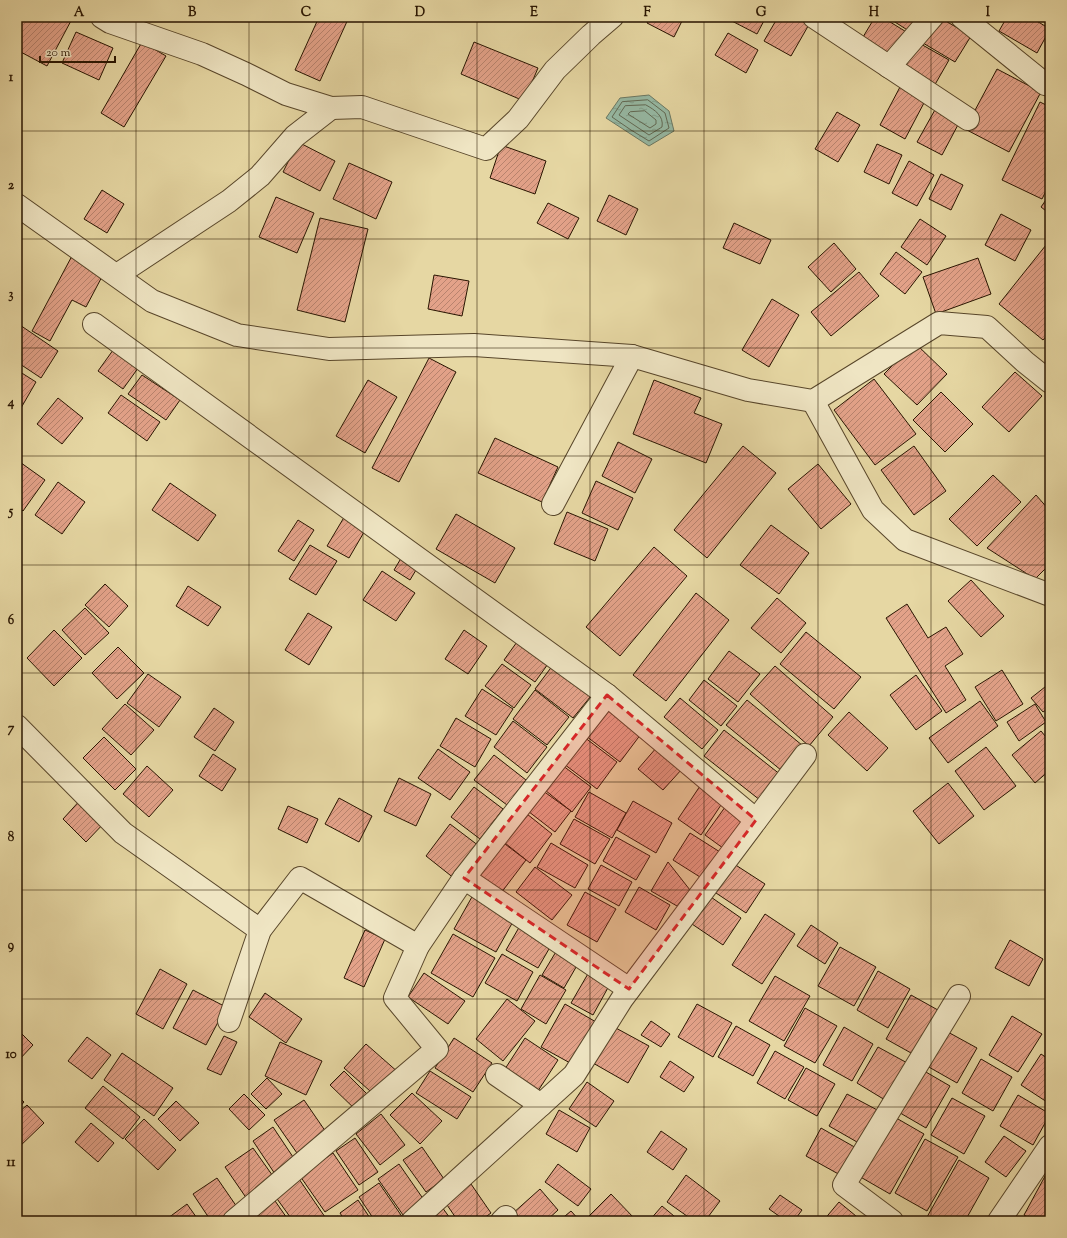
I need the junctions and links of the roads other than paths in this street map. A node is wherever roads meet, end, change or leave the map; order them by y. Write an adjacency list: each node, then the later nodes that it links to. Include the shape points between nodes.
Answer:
1 (102, 17): 8 (street, via 202,54 286,94)
2 (612, 17): 8 (street, via 555,70 518,120 486,149 362,107)
3 (814, 17): 6 (street)
4 (932, 17): 6 (street)
5 (962, 17): 7 (street, via 1045,84)
6 (889, 67): 9 (street)
7 (1050, 81)
8 (331, 108): 11 (street, via 295,136 260,176 229,201)
9 (968, 119)
10 (17, 205): 11 (street)
11 (117, 275): 13 (street, via 152,301 237,335 329,349 474,345)
12 (94, 324): 18 (street)
13 (632, 356): 15 (street, via 748,390); 16 (street)
14 (1050, 382): 15 (street, via 987,327 939,323)
15 (814, 400): 17 (street, via 873,510 905,540)
16 (553, 504)
17 (1050, 595)
18 (607, 695): 21 (street); 22 (street)
19 (17, 726): 23 (street, via 123,833)
20 (805, 755): 21 (street)
21 (756, 820): 25 (street)
22 (464, 878): 24 (street); 25 (street)
23 (260, 930): 24 (street, via 300,878); 27 (street)
24 (418, 946): 32 (street, via 395,998 437,1049)
25 (629, 989): 29 (street, via 574,1075)
26 (959, 996): 31 (street, via 844,1185)
27 (229, 1020)
28 (497, 1075): 29 (street)
29 (541, 1105): 33 (street)
30 (1050, 1146): 34 (street)
31 (889, 1220)
32 (234, 1221)
33 (413, 1221)
34 (1000, 1221)

